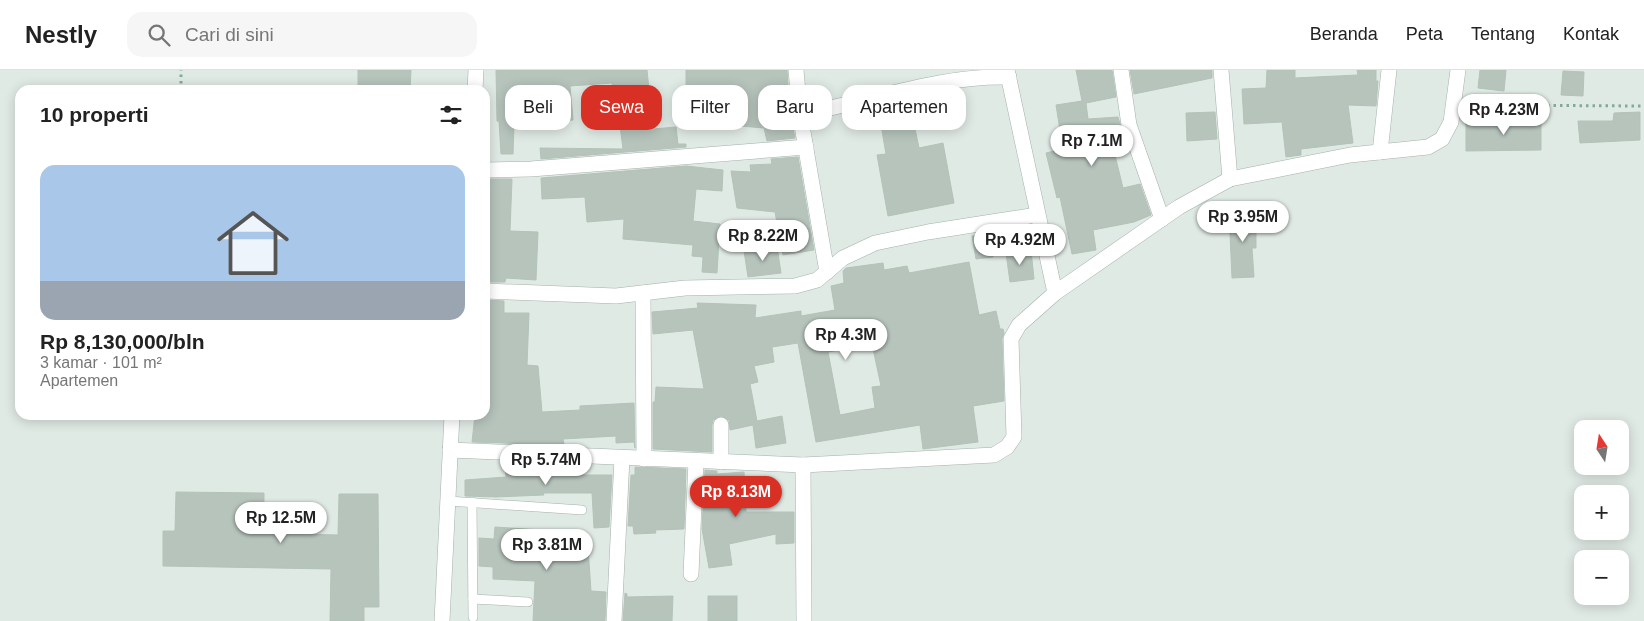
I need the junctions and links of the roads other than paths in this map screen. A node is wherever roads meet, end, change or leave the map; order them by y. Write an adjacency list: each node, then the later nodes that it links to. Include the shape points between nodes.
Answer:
1 (476, 70): 8 (street)
2 (796, 70): 9 (street)
3 (1121, 70): 17 (street, via 1129,125)
4 (1221, 70): 15 (street)
5 (1389, 70): 13 (street)
6 (1458, 70): 13 (street, via 1451,122 1442,139 1428,147)
7 (1008, 74): 10 (street, via 913,88); 16 (street)
8 (475, 85)
9 (797, 85)
10 (832, 108)
11 (803, 130): 12 (street)
12 (806, 147): 14 (street); 18 (street)
13 (1380, 152): 15 (street)
14 (490, 170)
15 (1230, 179): 17 (street)
16 (1037, 215): 18 (street, via 875,243 843,258); 21 (street)
17 (1162, 219): 21 (street)
18 (827, 272): 20 (street, via 817,280 794,286 685,288)
19 (490, 291): 20 (street, via 616,296)
20 (642, 293): 26 (street)
21 (1055, 293): 29 (street, via 1019,325 1011,339 1014,437 1007,447 994,455)
22 (452, 420): 24 (street)
23 (720, 425): 28 (street)
24 (450, 450): 25 (street); 30 (street)
25 (622, 458): 26 (street); 38 (street)
26 (644, 459): 27 (street)
27 (696, 461): 28 (street); 33 (street)
28 (721, 462): 29 (street)
29 (803, 464): 39 (street)
30 (448, 501): 31 (lane); 37 (street)
31 (472, 502): 32 (lane); 34 (lane)
32 (582, 510)
33 (691, 574)
34 (473, 599): 35 (lane); 36 (lane)
35 (528, 602)
36 (473, 617)
37 (442, 621)
38 (614, 621)
39 (804, 621)

